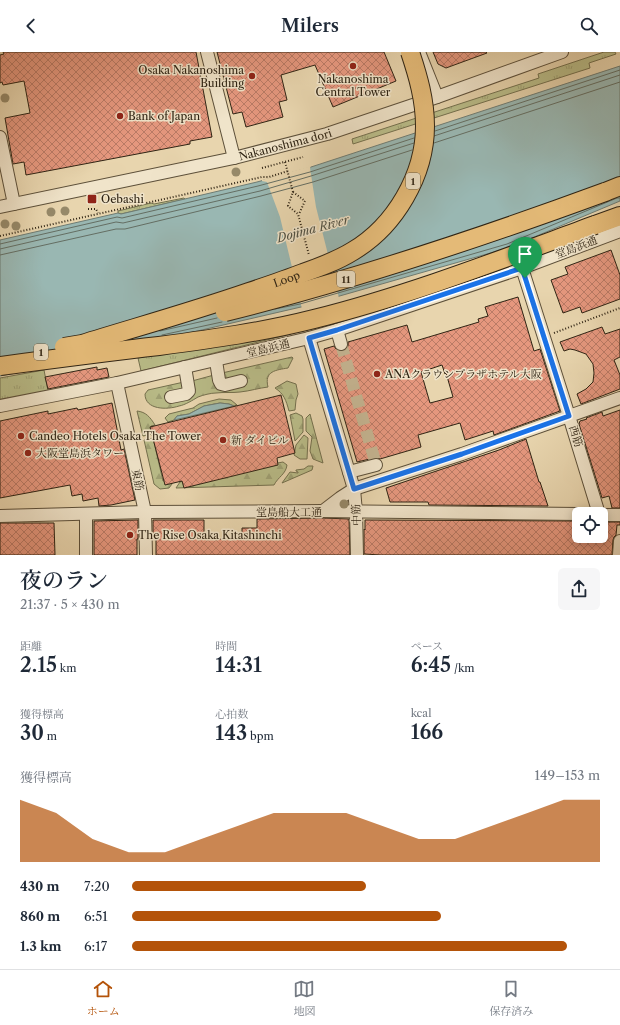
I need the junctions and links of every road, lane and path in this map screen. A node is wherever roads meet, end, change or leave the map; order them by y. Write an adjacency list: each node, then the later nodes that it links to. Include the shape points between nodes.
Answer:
1 (207, 52): 10 (street)
2 (402, 52): 7 (street)
3 (410, 52): 28 (highway, Loop / 1, bridge, via 422,91 424,144 407,194 386,224 371,238 336,260 270,285)
4 (419, 52): 6 (street)
5 (562, 52): 6 (street, Nakanoshima dori)
6 (437, 98): 7 (street, Nakanoshima dori)
7 (421, 103): 10 (street, Nakanoshima dori, via 327,134)
8 (0, 137): 16 (street)
9 (303, 157): 11 (path)
10 (234, 158): 16 (street, Nakanoshima dori)
11 (285, 162): 12 (path); 13 (path)
12 (262, 168)
13 (288, 172): 15 (path); 19 (path)
14 (620, 186): 28 (highway, 11, bridge, via 531,220 317,288 226,312)
15 (293, 192): 15 (path, via 305,201 298,214 288,206)
16 (14, 204): 17 (street, Nakanoshima dori)
17 (0, 207)
18 (88, 209): 19 (path, via 96,208)
19 (98, 214): 22 (path)
20 (620, 216): 32 (highway, bridge, via 432,284 314,320 232,336)
21 (620, 231): 23 (street, 堂島浜通)
22 (0, 236)
23 (522, 268): 25 (street, 堂島浜通); 26 (street, 西筋)
24 (620, 308): 26 (path)
25 (337, 330): 27 (street, 堂島浜通); 29 (street)
26 (544, 336): 39 (street, 西筋)
27 (309, 338): 30 (street, 堂島浜通); 40 (street, 中筋)
28 (82, 344): 31 (highway, Loop / 1, bridge)
29 (341, 344)
30 (216, 360): 33 (street, 堂島浜通); 34 (street, via 221,384)
31 (0, 361)
32 (0, 366)
33 (185, 367): 35 (street, 堂島浜通); 36 (street, via 189,391)
34 (242, 381)
35 (117, 383): 38 (street, 堂島浜通); 45 (street, 東筋)
36 (171, 397)
37 (620, 398): 39 (street)
38 (0, 406)
39 (569, 416): 41 (street); 43 (street, 西筋)
40 (349, 472): 41 (street, via 376,463); 42 (street, 中筋)
41 (381, 480): 42 (street)
42 (354, 489): 44 (street); 46 (street, 中筋)
43 (598, 507)
44 (323, 511): 45 (street, 堂島船大工通); 46 (street, 堂島船大工通)
45 (145, 512): 47 (street, 堂島船大工通); 54 (street, 東筋)
46 (356, 512): 48 (street, 堂島船大工通); 55 (street, 中筋)
47 (86, 514): 51 (street, 堂島船大工通); 53 (street)
48 (572, 514)
49 (608, 514): 50 (street)
50 (620, 515)
51 (0, 516)
52 (620, 541): 56 (street)
53 (86, 555)
54 (146, 555)
55 (356, 555)
56 (619, 555)

